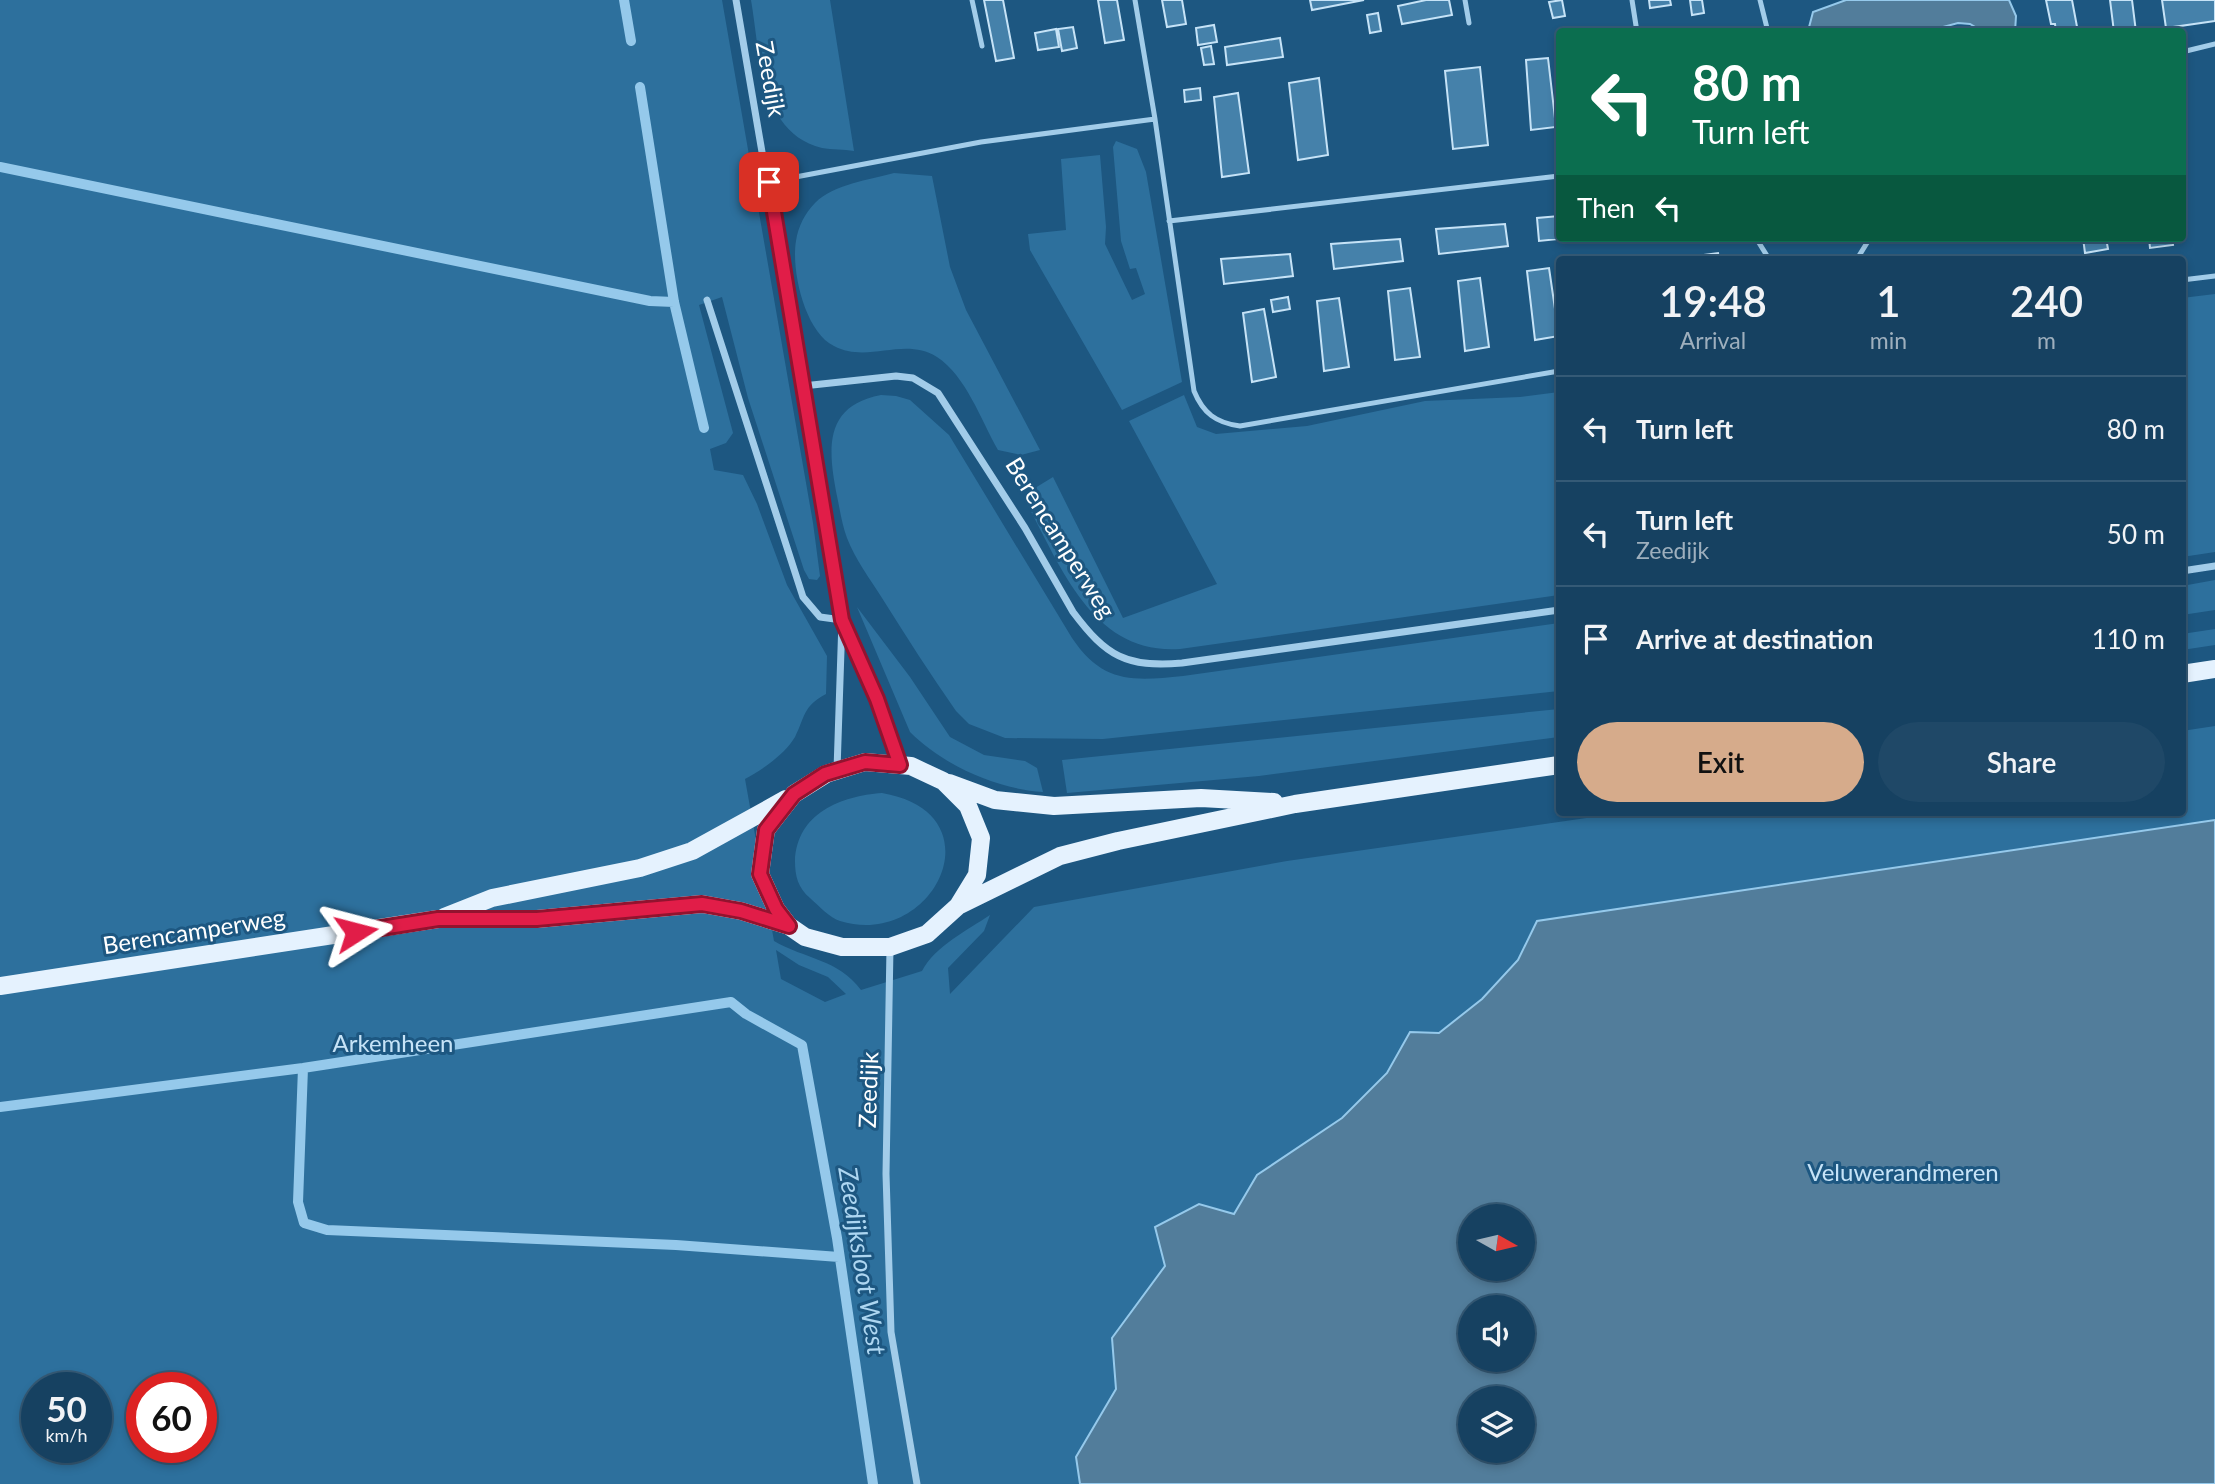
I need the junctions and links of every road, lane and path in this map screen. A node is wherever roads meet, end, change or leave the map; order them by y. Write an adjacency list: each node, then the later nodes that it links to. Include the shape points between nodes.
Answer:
1 (736, 0): 15 (street, Zeedijk)
2 (972, 0): 11 (lane)
3 (1135, 0): 13 (lane)
4 (1465, 0): 7 (lane)
5 (1632, 0): 8 (lane)
6 (1760, 0): 9 (lane)
7 (1469, 23)
8 (1636, 28)
9 (1767, 28)
10 (2215, 44): 12 (lane)
11 (982, 46)
12 (2186, 51)
13 (1155, 118): 15 (lane, via 958,146); 16 (lane)
14 (1556, 176): 16 (lane)
15 (769, 182): 21 (street, Zeedijk)
16 (1169, 221): 20 (lane, via 1194,391 1199,404 1217,421 1240,426)
17 (2215, 276): 18 (lane)
18 (2186, 280)
19 (707, 300): 25 (street, via 803,597 820,617)
20 (1556, 372)
21 (803, 386): 24 (street, Berencamperweg, via 896,376 913,378 938,393 1088,632 1102,647 1142,663 1182,663); 25 (street, Zeedijk)
22 (2215, 566): 23 (street)
23 (2186, 570)
24 (1556, 610)
25 (842, 620): 28 (street, Zeedijk); 30 (street, Zeedijk)
26 (2215, 669): 27 (main road)
27 (2186, 673)
28 (900, 765): 30 (main road, via 865,762); 31 (main road)
29 (1556, 765): 33 (main road)
30 (837, 770): 32 (main road)
31 (943, 781): 33 (main road, via 995,800 1054,806 1201,798); 34 (main road, via 968,806 981,838 977,875)
32 (794, 794): 35 (main road, Berencamperweg, via 692,850 640,868 492,898); 36 (main road, via 766,830 760,874)
33 (1295, 804): 34 (main road, via 1060,856)
34 (958, 906): 37 (main road, via 927,934)
35 (438, 919): 36 (main road, Berencamperweg, via 537,919 702,904); 38 (main road, Berencamperweg)
36 (789, 926): 37 (main road, via 804,937 842,947)
37 (890, 947): 39 (street, Zeedijk, via 886,1174 891,1319)
38 (0, 986)
39 (917, 1484)

